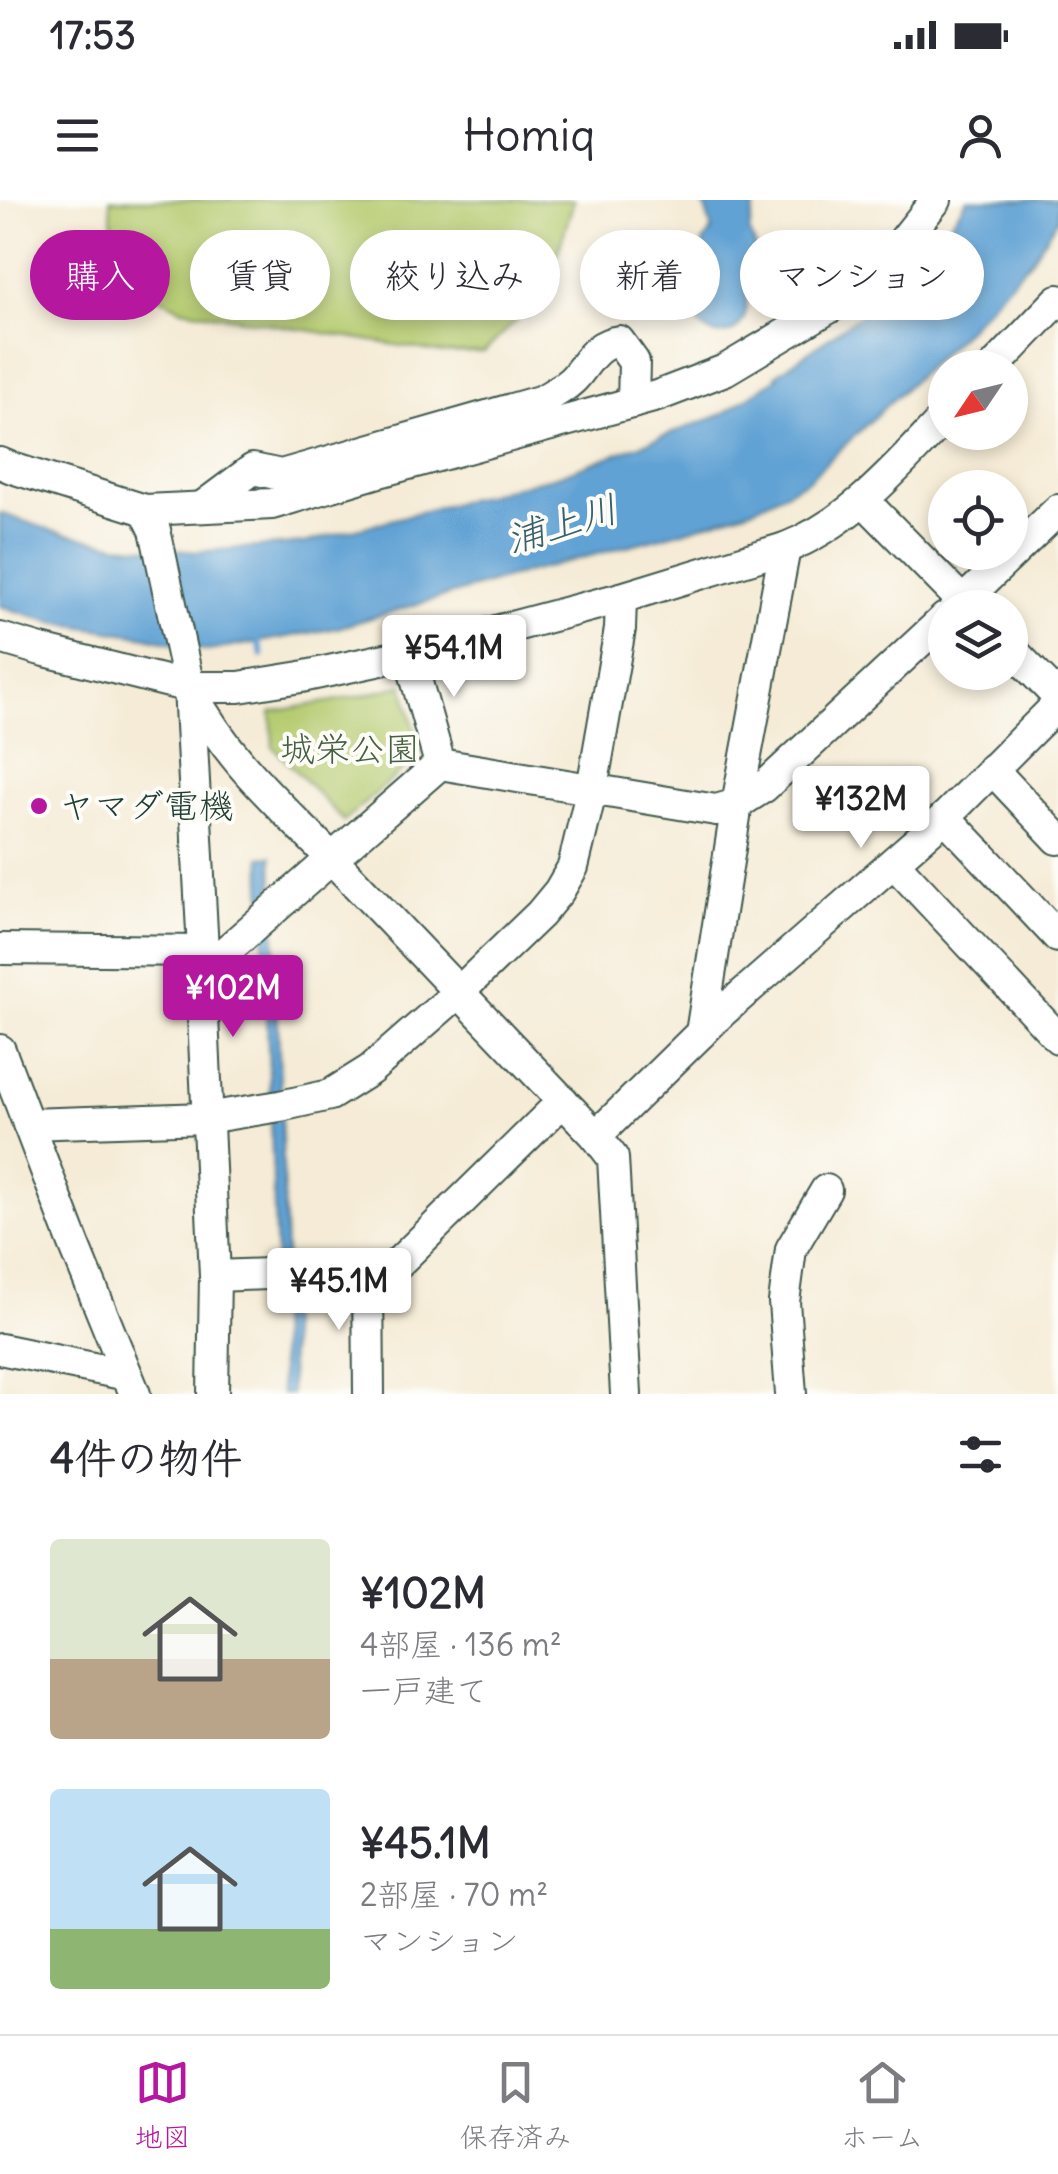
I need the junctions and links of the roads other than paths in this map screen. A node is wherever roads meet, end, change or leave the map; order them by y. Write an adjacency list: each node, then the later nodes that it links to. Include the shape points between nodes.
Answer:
1 (936, 200): 4 (street, via 880,270 844,299 725,370)
2 (1058, 300): 3 (street)
3 (1010, 350)
4 (633, 402): 8 (street, via 272,504); 8 (street, via 634,362 619,341 606,343 575,378 543,400 281,475 253,469)
5 (928, 435): 7 (street)
6 (0, 462): 10 (street)
7 (864, 501): 11 (street); 12 (street)
8 (202, 508): 10 (street)
9 (1058, 510): 13 (street)
10 (150, 520): 19 (street)
11 (785, 548): 14 (street); 24 (street)
12 (942, 590)
13 (976, 590)
14 (621, 598): 17 (street); 23 (street)
15 (928, 636): 24 (street, via 764,787)
16 (0, 638): 19 (street)
17 (409, 654): 19 (street, via 239,687); 21 (street)
18 (1028, 668): 20 (street)
19 (189, 687): 27 (street, via 250,777); 31 (street)
20 (1058, 700): 22 (street)
21 (440, 764): 23 (street); 27 (street)
22 (992, 770): 25 (street); 26 (street)
23 (592, 788): 24 (street, via 716,810); 32 (street, via 573,867 559,890)
24 (737, 804): 33 (street)
25 (945, 817): 28 (street); 29 (street)
26 (1058, 839)
27 (332, 858): 31 (street); 32 (street)
28 (894, 863): 33 (street); 34 (street)
29 (1058, 938)
30 (0, 948): 31 (street)
31 (202, 962): 37 (street)
32 (458, 992): 36 (street); 37 (street, via 370,1070 330,1095)
33 (701, 1034): 39 (street)
34 (1058, 1038)
35 (0, 1050): 38 (street)
36 (562, 1101): 39 (street); 41 (street, via 392,1269)
37 (206, 1118): 38 (street); 42 (street)
38 (28, 1124): 44 (street)
39 (596, 1136): 47 (street, via 613,1158)
40 (826, 1190): 48 (street, via 791,1249 784,1302)
41 (368, 1272): 42 (street); 46 (street)
42 (215, 1276): 45 (street)
43 (0, 1349): 44 (street)
44 (131, 1384)
45 (213, 1394)
46 (369, 1394)
47 (626, 1394)
48 (791, 1394)

